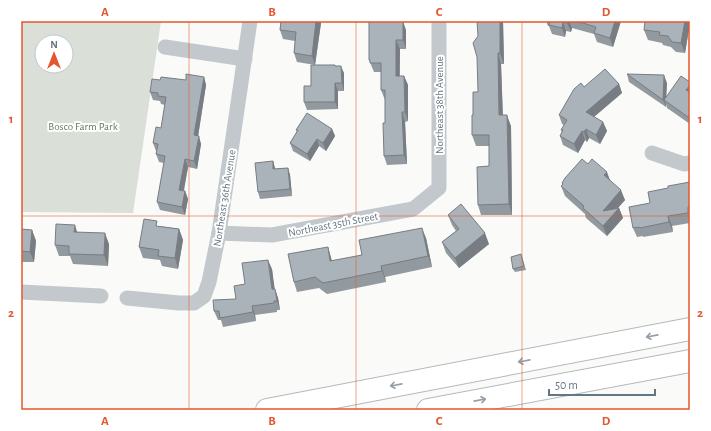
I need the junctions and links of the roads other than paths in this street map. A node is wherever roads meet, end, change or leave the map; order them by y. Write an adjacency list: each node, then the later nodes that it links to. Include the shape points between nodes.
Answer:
1 (250, 21): 4 (street, Northeast 36th Avenue)
2 (440, 21): 7 (street, Northeast 38th Avenue)
3 (165, 47): 4 (street)
4 (245, 59): 8 (street, Northeast 36th Avenue)
5 (652, 153): 6 (street, via 684,164)
6 (690, 163)
7 (438, 188): 8 (street, Northeast 35th Street, via 414,209 272,235)
8 (219, 233): 11 (street, Northeast 36th Avenue, via 204,296 194,303)
9 (21, 292): 10 (street)
10 (101, 296)
11 (127, 298)
12 (690, 329): 14 (highway, one-way to 14)
13 (690, 361): 15 (highway, one-way to 13)
14 (267, 410)
15 (428, 410)

